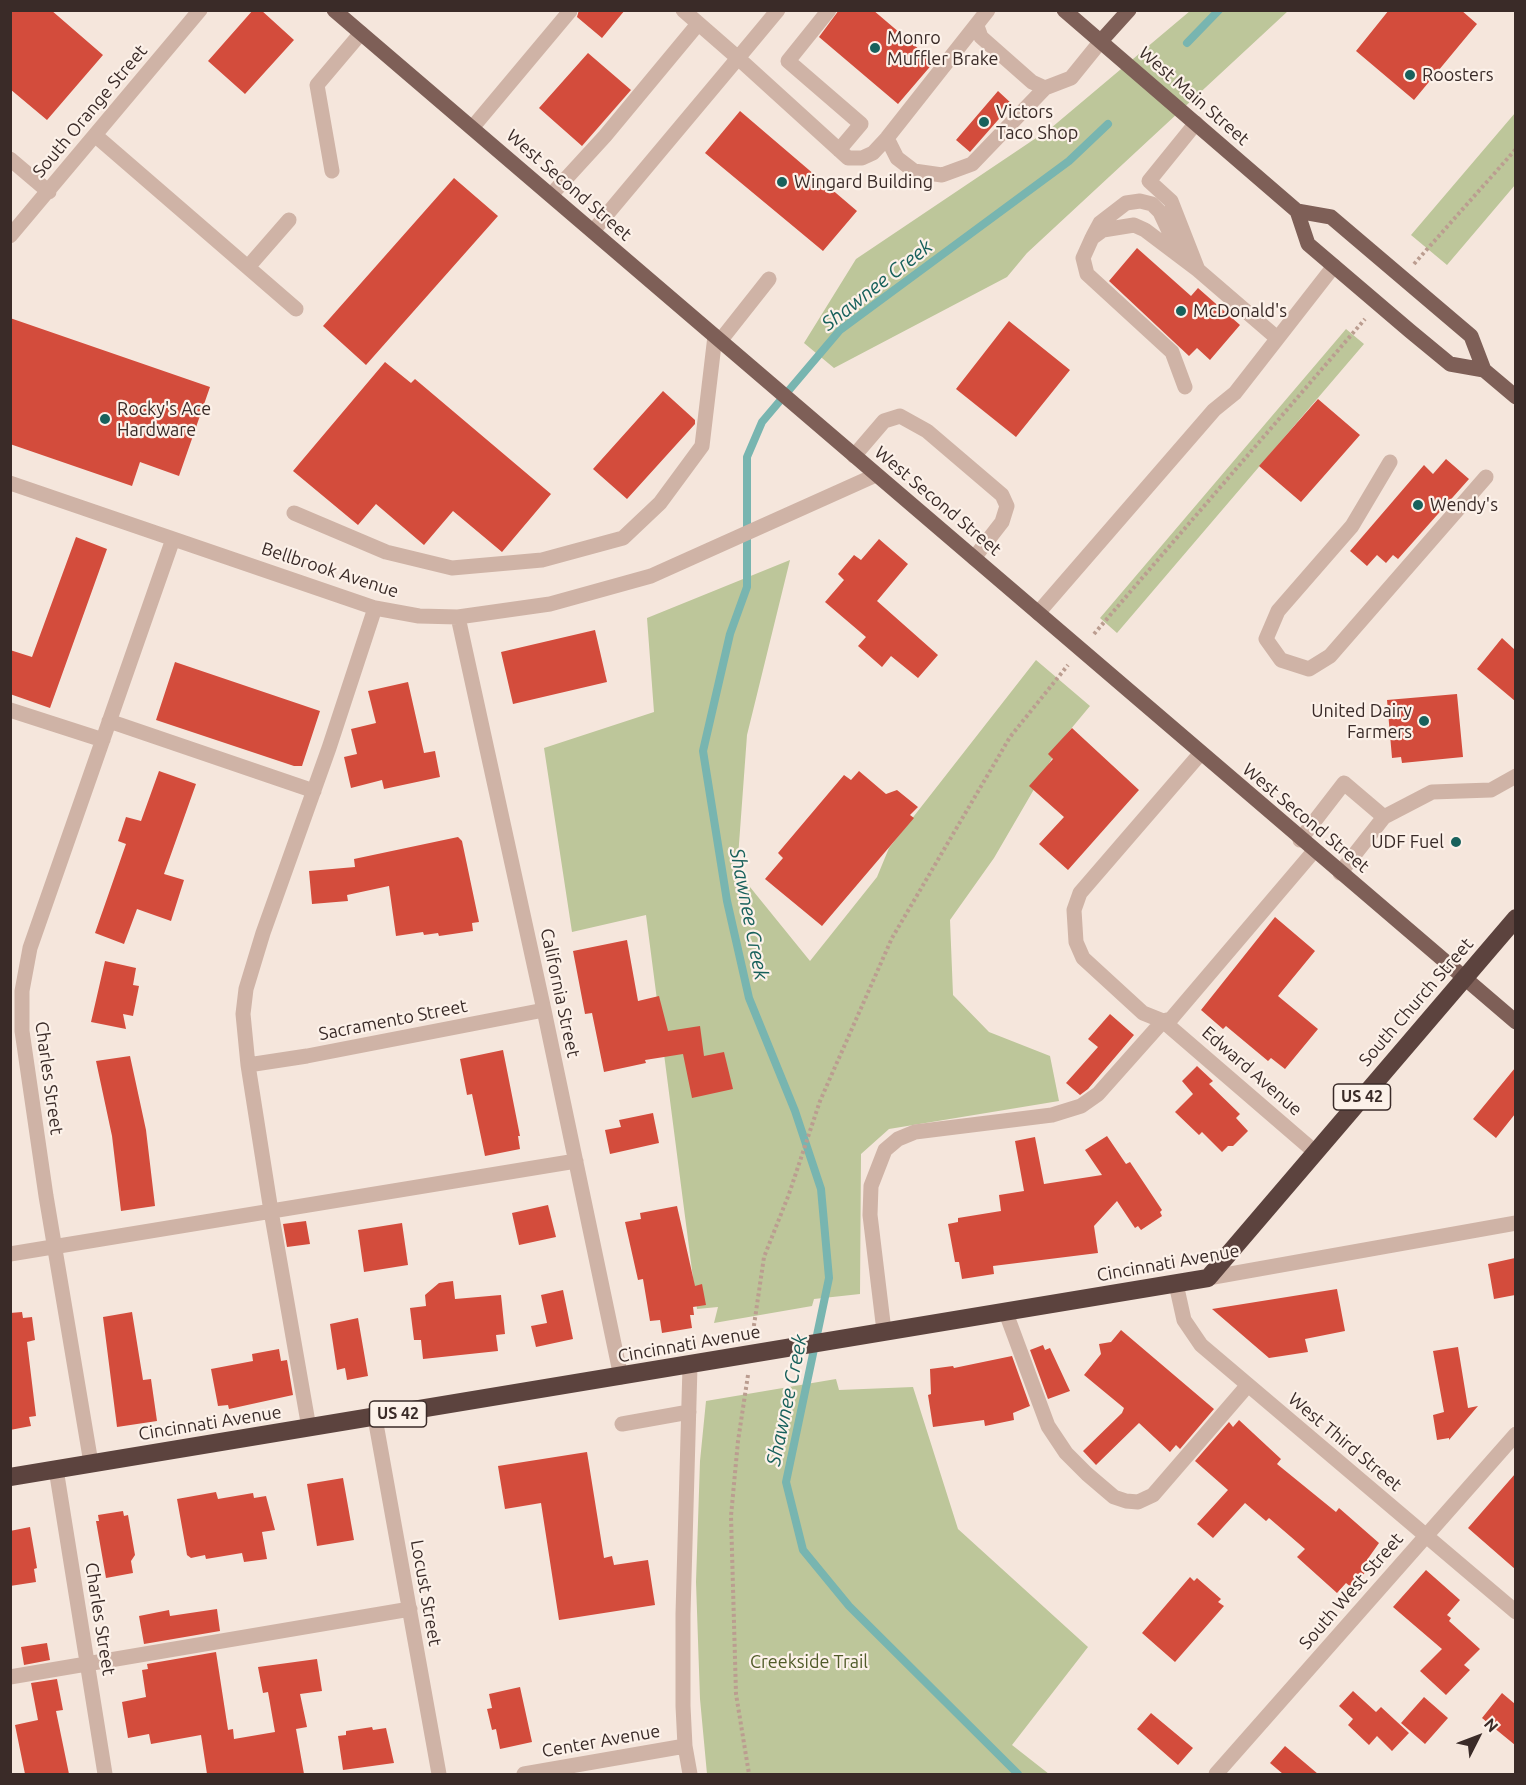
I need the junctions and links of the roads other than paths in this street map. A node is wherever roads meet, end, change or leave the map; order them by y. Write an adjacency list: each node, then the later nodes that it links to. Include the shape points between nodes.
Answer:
1 (200, 10): 18 (street, South Orange Street)
2 (334, 10): 12 (main road, West Second Street)
3 (683, 10): 10 (street)
4 (778, 10): 14 (street)
5 (829, 10): 20 (street, via 788,61 861,124)
6 (988, 10): 11 (street)
7 (1064, 10): 13 (main road, West Main Street)
8 (1129, 10): 13 (main road)
9 (570, 11): 17 (street)
10 (698, 24): 14 (street); 24 (street)
11 (977, 26): 15 (street, via 981,37 1032,82); 19 (street)
12 (361, 33): 17 (main road, West Second Street); 22 (street, via 317,85)
13 (1101, 41): 15 (street, via 1071,78); 16 (main road, West Main Street)
14 (738, 58): 20 (street); 27 (street)
15 (1045, 88): 19 (street, via 972,164 942,175 914,171 897,158)
16 (1196, 123): 25 (main road, West Main Street); 33 (street, via 1149,181 1171,201)
17 (472, 128): 24 (main road, West Second Street)
18 (96, 136): 23 (street, South Orange Street); 32 (street)
19 (887, 138): 20 (street, via 862,158 848,158)
20 (839, 150)
21 (10, 159): 23 (street)
22 (332, 171)
23 (49, 192): 28 (street, South Orange Street)
24 (551, 195): 27 (main road, West Second Street)
25 (1297, 211): 31 (main road, via 1308,244); 38 (main road, via 1331,217 1402,277 1471,336)
26 (289, 220): 32 (street)
27 (593, 231): 36 (main road, West Second Street)
28 (10, 236)
29 (1092, 238): 30 (street, via 1103,230 1134,225); 30 (street, via 1100,223 1126,203 1140,201 1152,204 1160,212); 39 (street, via 1083,258 1088,274 1172,352)
30 (1182, 259): 33 (street)
31 (1334, 266): 37 (street); 38 (main road, via 1449,364)
32 (248, 267): 35 (street)
33 (1198, 270): 37 (street)
34 (770, 279): 36 (street)
35 (296, 309)
36 (717, 338): 41 (main road, West Second Street); 46 (street, via 702,446 660,503 622,538 542,560 452,568 386,552)
37 (1277, 338): 50 (street, via 1235,393 1214,410)
38 (1484, 370): 40 (main road)
39 (1185, 387)
40 (1515, 397)
41 (854, 456): 43 (main road, West Second Street); 48 (street, via 884,421 900,416 927,431 1002,495 1007,506 1002,522)
42 (1390, 462): 44 (street, via 1352,526 1278,611 1266,639 1281,660 1310,669 1330,656)
43 (876, 475): 48 (main road, West Second Street); 51 (street, Bellbrook Avenue, via 651,576 550,604)
44 (1486, 477)
45 (10, 483): 47 (street, Bellbrook Avenue)
46 (294, 513)
47 (172, 539): 49 (street, Bellbrook Avenue); 53 (street, Charles Street)
48 (974, 558): 50 (main road, West Second Street)
49 (375, 608): 51 (street, Bellbrook Avenue, via 420,616); 57 (street)
50 (1038, 613): 55 (main road, West Second Street)
51 (459, 617): 64 (street, California Street)
52 (10, 710): 54 (street)
53 (109, 721): 54 (street, Charles Street); 57 (street)
54 (103, 740): 72 (street, Charles Street, via 30,948 22,991 22,1031)
55 (1200, 754): 59 (main road, West Second Street); 65 (street, Edward Avenue, via 1088,882 1074,910 1076,942 1083,958 1143,1013)
56 (1515, 776): 58 (street, via 1491,790 1432,792)
57 (314, 791): 67 (street, via 246,989 243,1014)
58 (1384, 817): 59 (street, via 1344,783); 61 (street)
59 (1300, 840): 60 (main road, West Second Street)
60 (1314, 851): 61 (main road, West Second Street); 65 (street, via 1171,1019)
61 (1340, 873): 63 (main road, West Second Street)
62 (1515, 918): 63 (highway, South Church Street / US 42)
63 (1464, 979): 66 (main road, West Second Street); 68 (highway, South Church Street / US 42)
64 (544, 1010): 67 (street, Sacramento Street); 69 (street, California Street)
65 (1163, 1021): 68 (street, Edward Avenue); 77 (street, via 1098,1094 1081,1106 1052,1115 915,1132 885,1150 871,1186)
66 (1515, 1023)
67 (248, 1065): 70 (street)
68 (1315, 1152): 74 (highway, South Church Street / US 42)
69 (576, 1161): 70 (street); 79 (street, California Street)
70 (271, 1211): 72 (street); 84 (street)
71 (1515, 1223): 74 (street, Cincinnati Avenue)
72 (54, 1246): 73 (street); 86 (street, Charles Street)
73 (10, 1254)
74 (1208, 1278): 75 (highway, Cincinnati Avenue / US 42)
75 (1176, 1284): 76 (highway, Cincinnati Avenue / US 42); 80 (street, West Third Street, via 1181,1311 1191,1333)
76 (1006, 1313): 77 (highway, Cincinnati Avenue / US 42); 80 (street, via 1048,1426 1066,1453 1087,1474 1114,1497 1126,1501 1138,1502 1153,1495)
77 (878, 1332): 78 (highway, Cincinnati Avenue / US 42, via 750,1352)
78 (690, 1366): 79 (highway, Cincinnati Avenue / US 42); 81 (street)
79 (621, 1377): 82 (highway, Cincinnati Avenue / US 42)
80 (1248, 1385): 89 (street, West Third Street)
81 (689, 1412): 83 (street); 94 (street, via 683,1614)
82 (375, 1418): 84 (highway, Cincinnati Avenue / US 42); 90 (street, Locust Street)
83 (622, 1424)
84 (309, 1428): 86 (highway, Cincinnati Avenue / US 42)
85 (1515, 1434): 89 (street, South West Street)
86 (91, 1463): 87 (highway, Cincinnati Avenue / US 42)
87 (56, 1469): 88 (highway, Cincinnati Avenue / US 42); 92 (street, Charles Street)
88 (10, 1477)
89 (1426, 1536): 91 (street, West Third Street); 99 (street, South West Street)
90 (410, 1609): 92 (street); 96 (street, Locust Street)
91 (1515, 1612)
92 (88, 1665): 93 (street); 95 (street, Charles Street)
93 (10, 1677)
94 (685, 1746): 97 (street, Center Avenue); 98 (street)
95 (105, 1774)
96 (439, 1774)
97 (524, 1774)
98 (690, 1774)
99 (1216, 1774)

